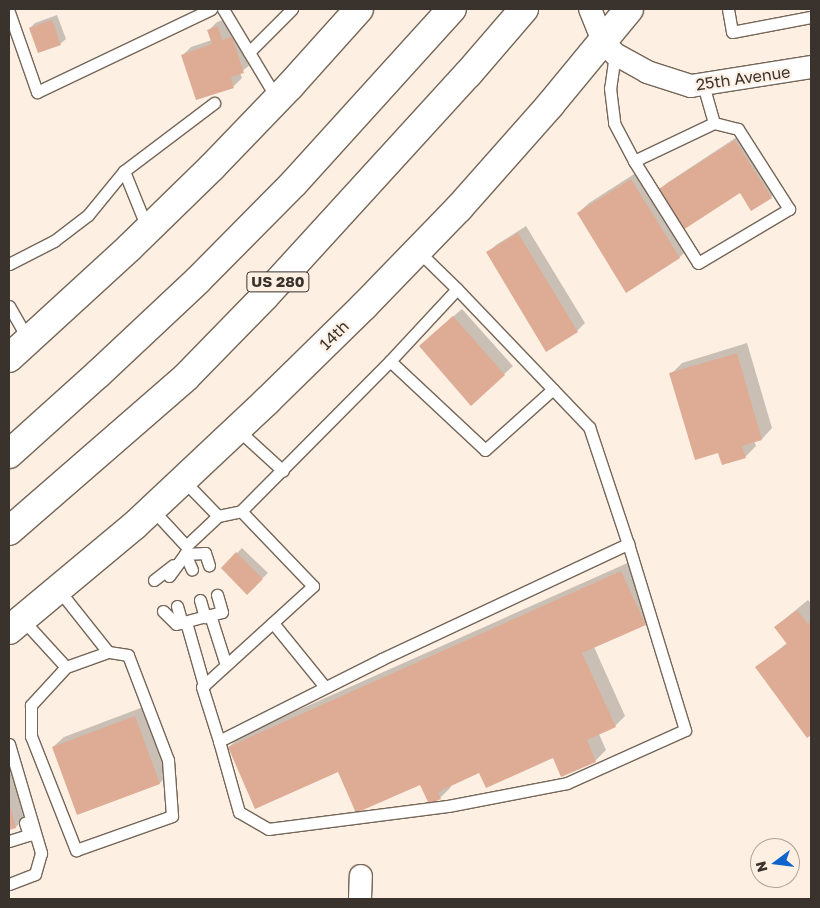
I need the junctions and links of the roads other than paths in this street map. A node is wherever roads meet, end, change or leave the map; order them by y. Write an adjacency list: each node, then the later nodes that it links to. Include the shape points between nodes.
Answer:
1 (211, 9): 10 (lane, via 37,92)
2 (223, 9): 13 (lane)
3 (292, 9): 13 (lane)
4 (359, 9): 16 (main road)
5 (452, 9): 31 (main road, via 294,183 183,294)
6 (524, 9): 37 (main road, US 280, via 265,296 186,377)
7 (590, 9): 12 (street)
8 (629, 9): 12 (main road, 14th)
9 (728, 9): 11 (lane, via 732,32)
10 (9, 12)
11 (811, 17)
12 (609, 48): 15 (street, 25th Avenue, via 647,72 691,86); 19 (lane, via 614,124); 22 (main road, 14th, via 544,112)
13 (249, 52): 16 (lane)
14 (811, 67): 15 (street, 25th Avenue)
15 (703, 85): 18 (lane)
16 (277, 99): 21 (main road)
17 (214, 103): 20 (lane)
18 (714, 123): 19 (lane); 19 (lane, via 738,129 789,208 698,263)
19 (634, 161)
20 (124, 171): 21 (lane); 23 (lane, via 88,215 54,241)
21 (148, 230): 26 (main road)
22 (417, 250): 24 (lane); 30 (main road, 14th)
23 (9, 264)
24 (457, 289): 28 (lane); 29 (lane)
25 (9, 306): 26 (lane)
26 (29, 341): 27 (main road)
27 (9, 358)
28 (390, 361): 29 (lane, via 484,450); 32 (lane)
29 (553, 389): 38 (lane, via 589,427)
30 (237, 429): 32 (lane); 33 (main road, 14th)
31 (9, 454)
32 (283, 471): 35 (lane)
33 (183, 480): 34 (main road, 14th); 36 (lane)
34 (152, 508): 39 (lane); 44 (main road, 14th)
35 (242, 512): 36 (lane); 51 (lane, via 313,586)
36 (218, 516): 39 (lane)
37 (9, 531)
38 (628, 544): 57 (lane); 58 (lane, via 686,730 567,783 448,806 268,830 239,812)
39 (185, 550): 40 (lane, via 205,553); 41 (lane); 42 (lane); 43 (lane)
40 (209, 565)
41 (192, 570)
42 (169, 576)
43 (154, 580)
44 (58, 589): 52 (main road, 14th); 53 (lane)
45 (217, 595): 49 (lane, via 222,612)
46 (200, 600): 49 (lane)
47 (177, 606): 50 (lane)
48 (163, 611): 50 (lane, via 176,624)
49 (208, 616): 50 (lane); 54 (lane)
50 (184, 622): 56 (lane)
51 (273, 623): 54 (lane); 57 (lane)
52 (15, 624): 55 (lane)
53 (108, 652): 55 (lane); 55 (lane, via 128,655 168,760 172,816 76,850 31,736 31,705)
54 (226, 665): 56 (lane)
55 (66, 667)
56 (204, 685): 58 (lane)
57 (325, 687): 58 (lane)
58 (220, 741)
59 (9, 744): 63 (lane, via 40,853 35,874)
60 (9, 761): 61 (lane, via 29,835)
61 (9, 841)
62 (361, 876): 64 (street)
63 (9, 884)
64 (360, 899)

